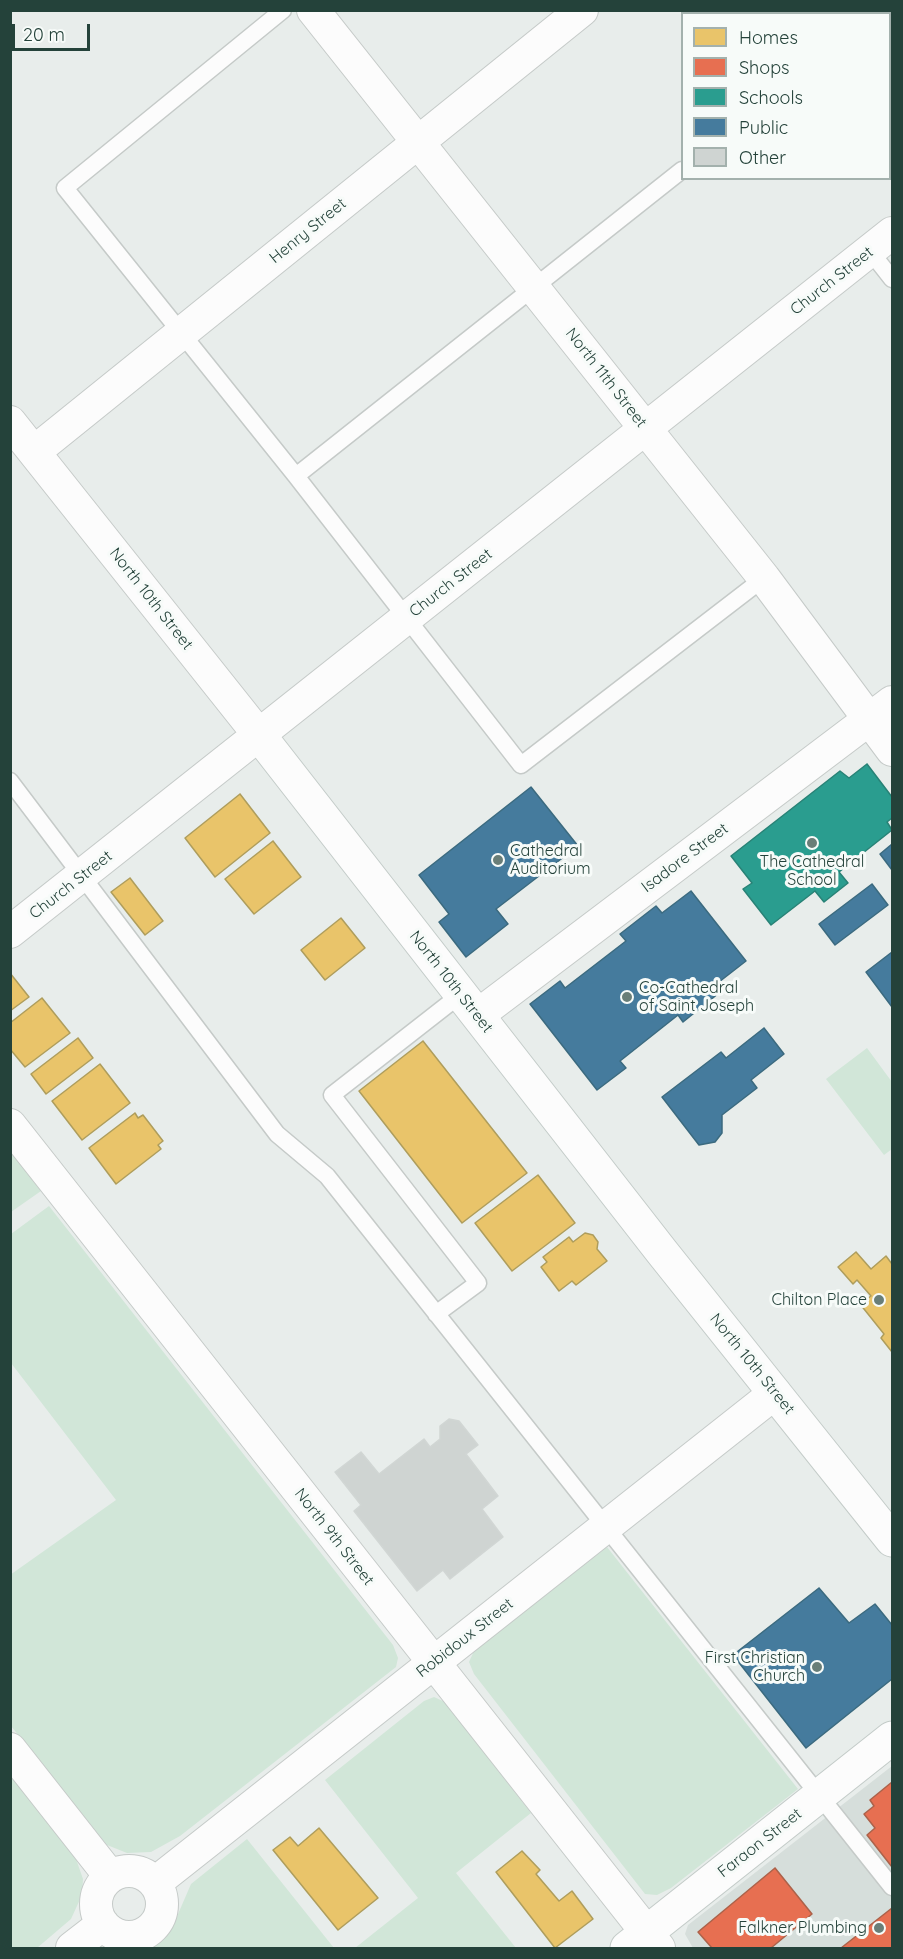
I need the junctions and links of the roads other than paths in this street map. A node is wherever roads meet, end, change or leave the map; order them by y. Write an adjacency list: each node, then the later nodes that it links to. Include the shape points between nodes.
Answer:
1 (282, 10): 9 (lane, via 65,188)
2 (313, 10): 4 (street, North 11th Street)
3 (582, 10): 4 (street, Henry Street)
4 (418, 142): 8 (street, North 11th Street); 9 (street, Henry Street)
5 (681, 171): 8 (lane)
6 (881, 242): 7 (lane); 11 (street, Church Street)
7 (892, 279)
8 (535, 287): 11 (street, North 11th Street); 13 (lane)
9 (182, 333): 12 (street, Henry Street); 13 (lane)
10 (10, 422): 12 (street, North 10th Street)
11 (646, 429): 14 (street, North 11th Street); 15 (street, Church Street)
12 (34, 452): 17 (street, North 10th Street)
13 (296, 476): 15 (lane)
14 (764, 578): 15 (lane, via 521,765); 16 (street, North 11th Street)
15 (406, 618): 17 (street, Church Street)
16 (880, 710): 18 (street, North 11th Street); 22 (street, Isadore Street)
17 (259, 735): 20 (street, Church Street); 22 (street, North 10th Street)
18 (892, 750)
19 (10, 781): 20 (lane)
20 (83, 875): 21 (street, Church Street); 24 (lane, via 277,1134 327,1176)
21 (10, 932)
22 (469, 1005): 24 (lane, via 332,1095 478,1283); 25 (street, North 10th Street)
23 (10, 1125): 28 (street, North 9th Street)
24 (436, 1314): 26 (lane)
25 (775, 1393): 26 (street, Robidoux Street); 27 (street, North 10th Street)
26 (607, 1528): 28 (street, Robidoux Street); 31 (lane)
27 (892, 1540)
28 (434, 1663): 33 (street, Robidoux Street); 36 (street, North 9th Street)
29 (892, 1738): 31 (street, Faraon Street)
30 (10, 1749): 32 (street)
31 (818, 1796): 34 (lane); 36 (street, Faraon Street)
32 (110, 1876): 33 (street, via 137,1870); 35 (street, via 96,1899)
33 (155, 1883): 35 (street, via 164,1903 154,1926 136,1937 126,1938)
34 (892, 1887)
35 (103, 1924): 37 (street)
36 (644, 1943)
37 (72, 1948)

